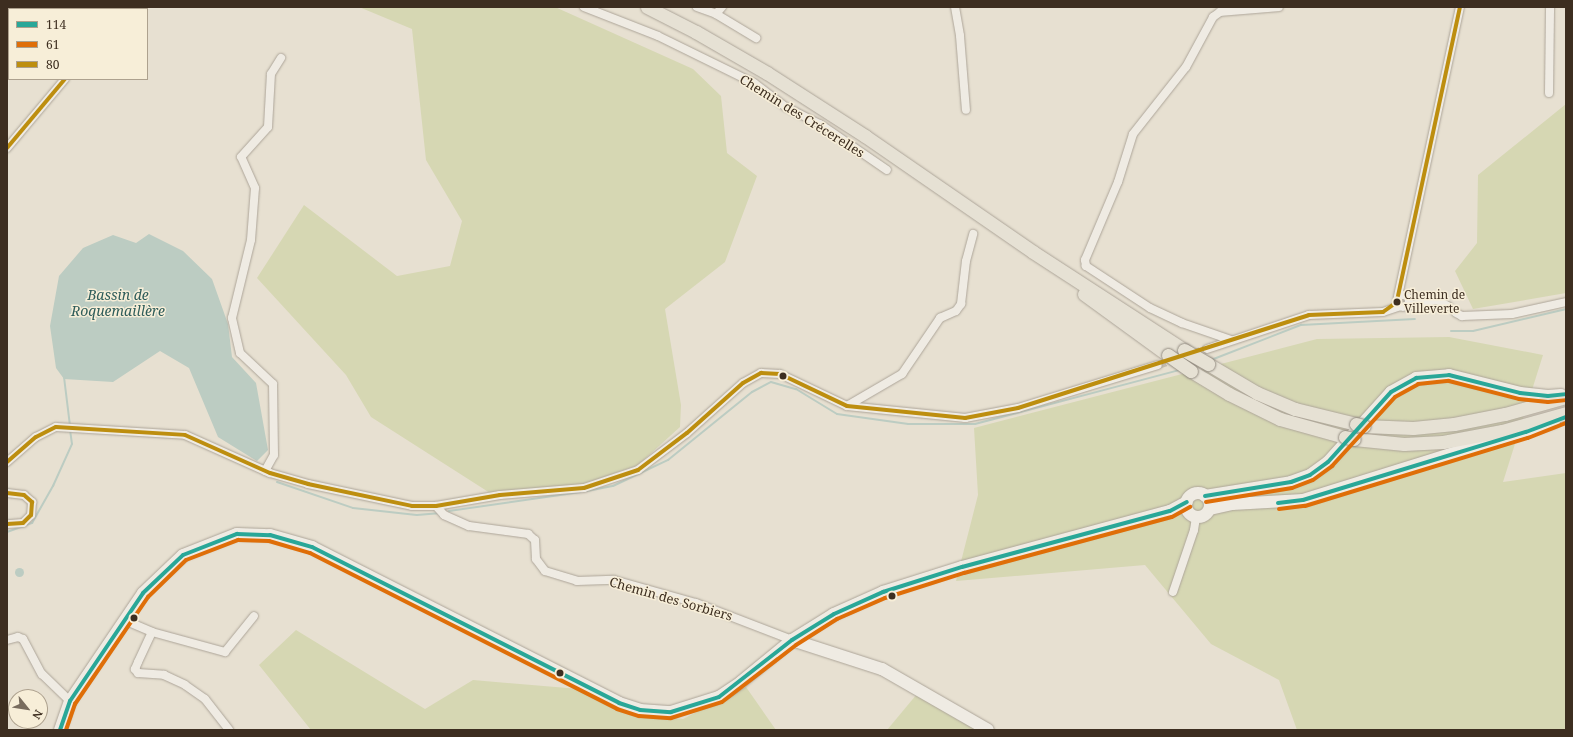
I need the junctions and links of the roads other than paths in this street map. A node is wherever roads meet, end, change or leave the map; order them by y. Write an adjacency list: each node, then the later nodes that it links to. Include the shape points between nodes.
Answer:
1 (584, 7): 16 (street, Chemin des Crécerelles, via 658,36 754,83 786,107 820,124)
2 (647, 7): 18 (main road, via 767,73 865,136)
3 (697, 7): 9 (street)
4 (722, 7): 9 (street)
5 (955, 7): 14 (street)
6 (1279, 7): 23 (street, via 1220,12 1213,17 1186,67 1133,134 1118,182 1085,260 1086,266 1150,308 1182,324)
7 (1460, 7): 19 (street)
8 (1550, 7): 13 (street)
9 (716, 14): 10 (street)
10 (756, 38)
11 (281, 58): 32 (street, via 271,74 268,127 241,157 255,188 251,240 232,318 240,352 273,384 274,455)
12 (64, 80): 15 (street)
13 (1549, 93)
14 (966, 110)
15 (7, 148)
16 (887, 170)
17 (973, 234): 28 (street, via 966,261 961,304 956,311 940,318 902,374)
18 (1033, 252): 27 (main road, bridge, via 1184,350 1257,393 1319,417 1360,425 1412,428 1454,424 1505,414); 29 (main road, bridge, via 1074,286 1191,370 1229,394 1280,419 1301,426 1349,438 1404,444 1443,442 1502,431)
19 (1401, 300): 21 (street, via 1437,300); 23 (street, via 1383,312 1308,315)
20 (1566, 302): 22 (street, via 1512,314 1462,316)
21 (1448, 306)
22 (1456, 313)
23 (1231, 340): 24 (street)
24 (1207, 349)
25 (1158, 365): 28 (street, via 1018,408 965,418)
26 (1566, 394): 34 (main road, via 1548,396 1520,393 1449,375 1416,378 1391,392 1328,462 1310,475 1291,482)
27 (1566, 397)
28 (847, 406): 35 (street, via 780,374 760,373 743,383 687,433 638,470 584,488 500,495)
29 (1566, 413)
30 (1566, 417): 36 (main road, via 1526,432 1303,500 1232,504)
31 (7, 462): 32 (street, via 36,437 56,427 185,435)
32 (265, 471): 35 (street, via 308,484 405,504)
33 (7, 493): 38 (street, via 24,495 32,502 31,515 23,523)
34 (1205, 496): 36 (main road, via 1210,502); 37 (main road, via 1195,494)
35 (436, 506): 44 (street, Chemin des Sorbiers, via 444,516 469,526 528,534 535,540 536,559 545,571 577,581 614,580 696,603 782,634)
36 (1210, 509): 37 (main road, via 1206,515)
37 (1191, 510): 39 (street, via 1194,530); 44 (main road, via 1170,511 962,567 883,592 834,614)
38 (7, 524)
39 (1173, 592)
40 (254, 616): 42 (street, via 225,652)
41 (124, 620): 42 (street); 44 (main road, via 143,593 183,555 237,534 270,535 312,548 619,703 640,710 671,712 719,697); 45 (main road)
42 (152, 632): 47 (street, via 135,669 138,673 164,675 185,685 205,698)
43 (7, 640): 45 (street, via 18,637 22,639 42,674)
44 (792, 640): 48 (main road, via 882,670)
45 (70, 701): 46 (main road)
46 (60, 730)
47 (229, 730)
48 (988, 730)

